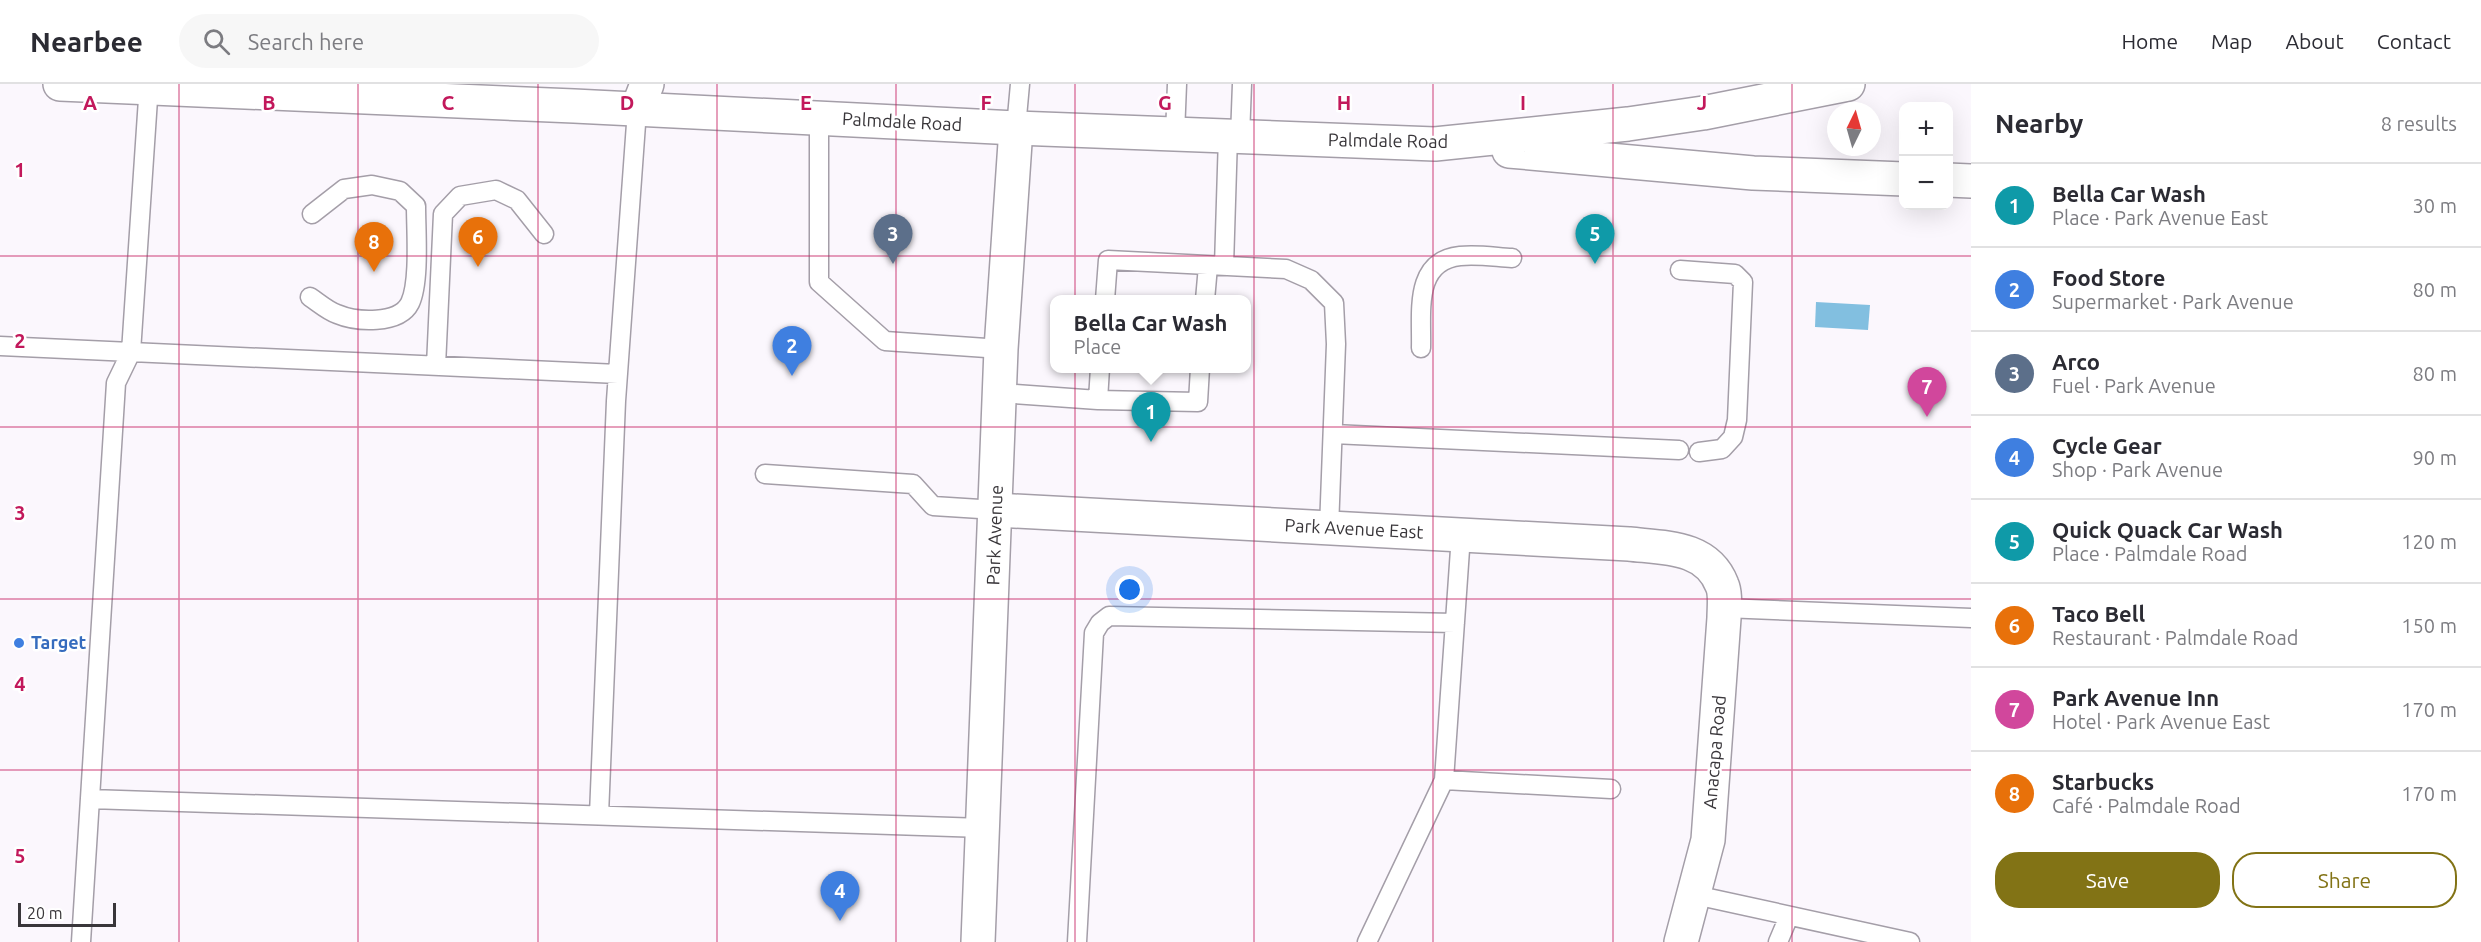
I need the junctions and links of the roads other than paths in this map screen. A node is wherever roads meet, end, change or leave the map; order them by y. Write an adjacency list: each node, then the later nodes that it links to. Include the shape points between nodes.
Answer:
1 (60, 84): 6 (main road, Palmdale Road)
2 (1020, 84): 9 (lane)
3 (1177, 84): 10 (lane)
4 (1242, 84): 11 (lane)
5 (1848, 84): 12 (main road, Palmdale Road, via 1639,122)
6 (149, 86): 7 (main road, Palmdale Road); 27 (lane)
7 (637, 92): 8 (main road, Palmdale Road); 31 (lane)
8 (819, 117): 9 (main road, Palmdale Road); 26 (lane, via 819,282 885,341)
9 (1016, 128): 10 (main road, Palmdale Road); 26 (main road, Park Avenue)
10 (1175, 134): 11 (main road, Palmdale Road)
11 (1234, 136): 12 (main road, Palmdale Road); 19 (lane)
12 (1435, 144): 13 (main road, via 1753,173)
13 (1899, 179)
14 (1953, 180): 15 (main road)
15 (1971, 181)
16 (312, 214): 23 (lane, via 344,189 372,185 400,190 416,206 415,285 409,305 391,318 360,320 336,314)
17 (544, 234): 28 (lane, via 517,200 496,190 460,196 443,214)
18 (1512, 258): 25 (lane, via 1461,256 1445,259 1431,269 1423,285)
19 (1216, 266): 21 (lane, via 1108,260); 22 (lane); 34 (lane, via 1286,269 1311,279 1334,303)
20 (1680, 270): 36 (lane, via 1735,274 1743,282 1733,437 1722,449)
21 (1105, 295)
22 (1207, 295)
23 (310, 297)
24 (0, 346): 27 (lane)
25 (1420, 348)
26 (1001, 349): 32 (main road, Park Avenue)
27 (131, 352): 28 (lane); 47 (lane, via 116,383)
28 (436, 366): 31 (lane)
29 (1100, 373): 33 (lane)
30 (1200, 373): 33 (lane, via 1198,402)
31 (618, 374): 48 (lane)
32 (1000, 393): 33 (lane); 38 (main road, Park Avenue)
33 (1098, 400)
34 (1333, 434): 35 (lane); 39 (lane)
35 (1679, 450)
36 (1699, 452)
37 (765, 474): 38 (lane, via 913,483 933,507)
38 (996, 510): 39 (main road, Park Avenue East); 49 (main road, Park Avenue)
39 (1329, 528): 40 (main road, Park Avenue East)
40 (1461, 535): 41 (main road, Park Avenue East, via 1667,548 1692,553); 44 (lane)
41 (1708, 563): 42 (main road, Anacapa Road, via 1723,586)
42 (1724, 608): 43 (lane); 50 (main road, Anacapa Road, via 1708,840)
43 (1971, 618)
44 (1455, 623): 45 (lane); 55 (lane, via 1109,616 1100,623 1094,633)
45 (1444, 780): 46 (lane); 56 (lane)
46 (1611, 789)
47 (90, 799): 48 (lane); 53 (lane)
48 (599, 815): 49 (lane)
49 (983, 828): 54 (main road, Park Avenue)
50 (1695, 895): 51 (lane); 57 (main road, Anacapa Road)
51 (1789, 916): 52 (lane); 58 (lane)
52 (1900, 941)
53 (81, 942)
54 (978, 942)
55 (1077, 942)
56 (1367, 942)
57 (1681, 942)
58 (1778, 942)

